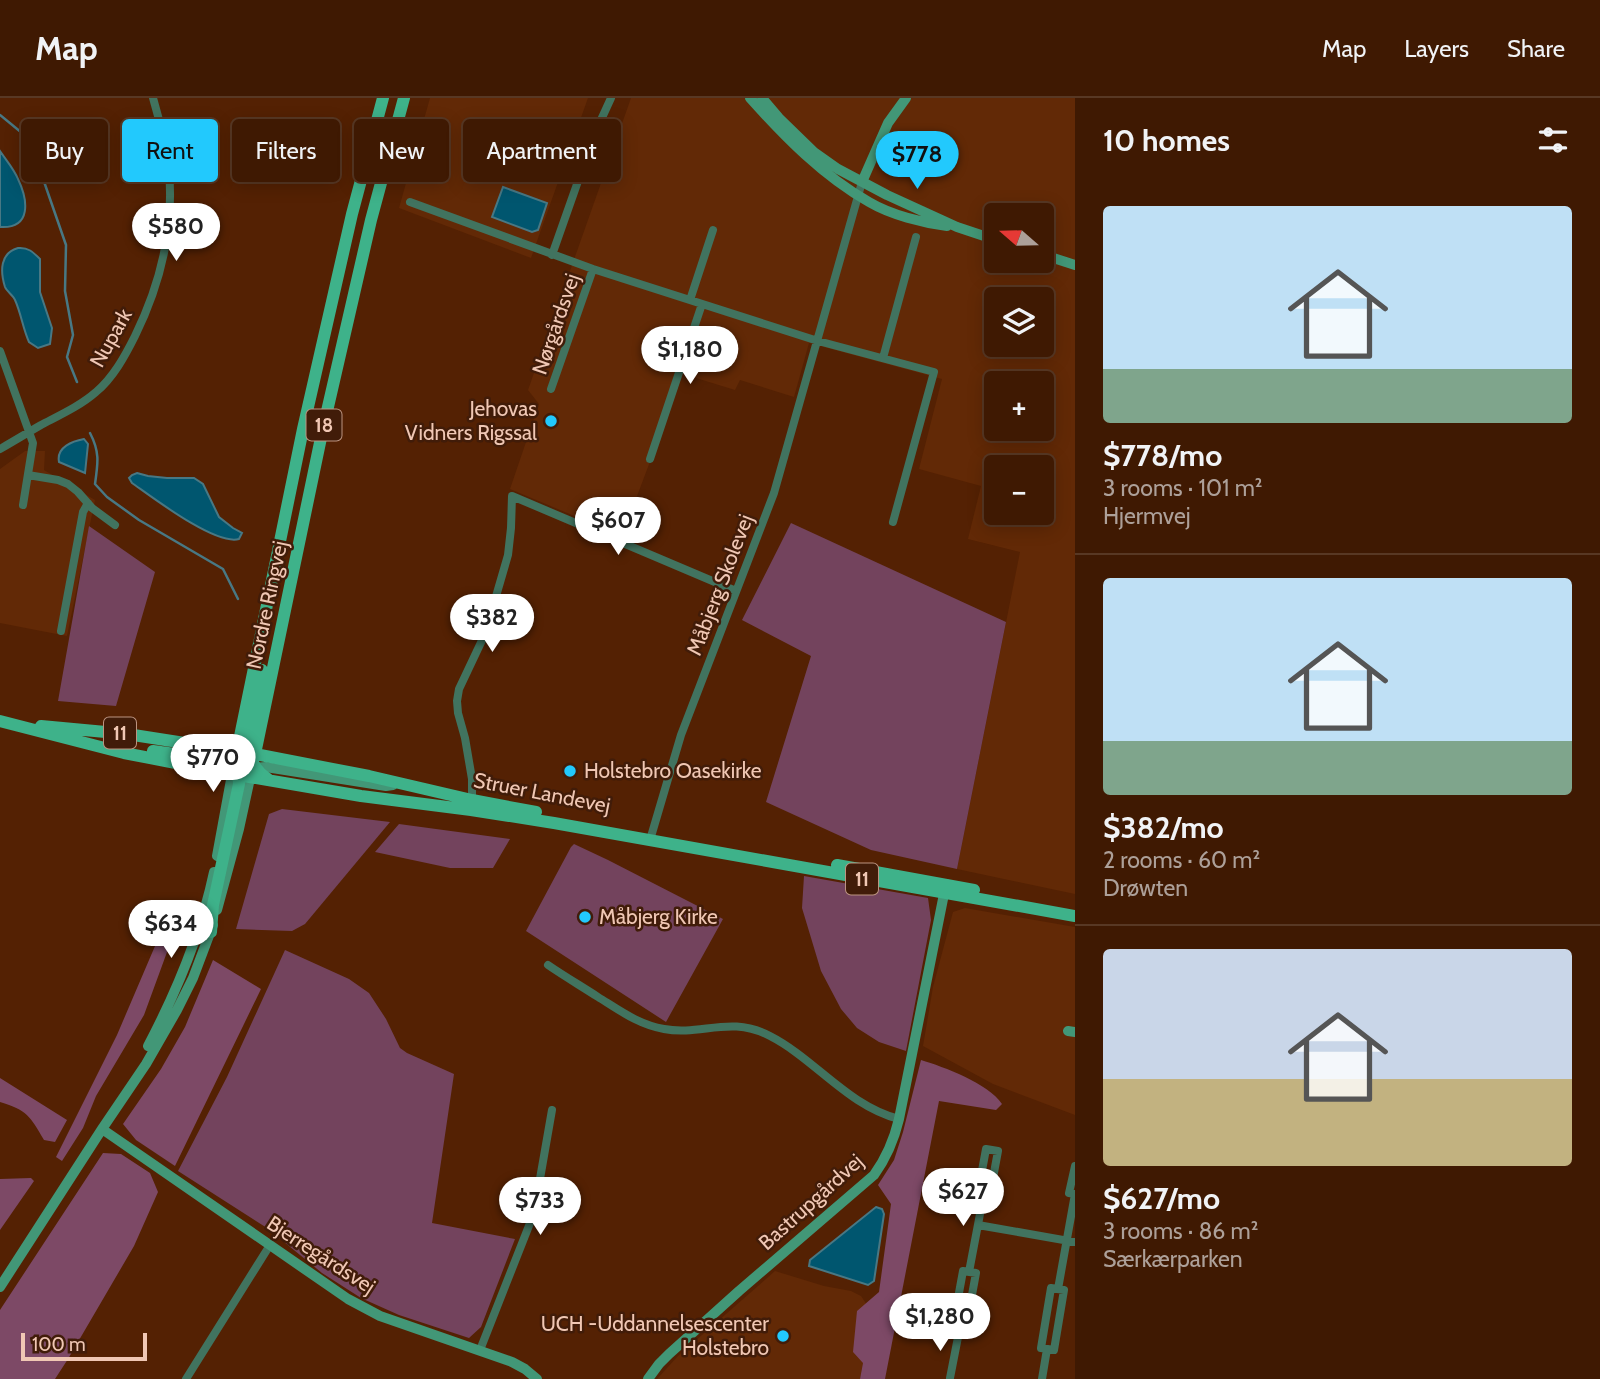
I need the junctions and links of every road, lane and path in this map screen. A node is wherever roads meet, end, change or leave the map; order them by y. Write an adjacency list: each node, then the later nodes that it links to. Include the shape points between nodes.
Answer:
1 (153, 98): 25 (street, Nupark, via 169,171 169,212 153,291 130,346 103,386 78,406)
2 (383, 98): 36 (main road, Nordre Ringvej / 18, via 303,429 268,597)
3 (404, 98): 36 (main road, Nordre Ringvej / 18, via 322,433 260,732)
4 (611, 98): 15 (street, via 594,133)
5 (750, 98): 9 (street, via 802,152)
6 (762, 98): 8 (street, via 814,152)
7 (906, 98): 8 (street, via 888,123)
8 (862, 182): 9 (street, Måbjerg Skolevej); 11 (street)
9 (858, 194): 11 (street, via 881,208); 21 (street, Måbjerg Skolevej)
10 (410, 202): 15 (street, Nørgårdsvej)
11 (957, 227): 13 (street)
12 (713, 230): 19 (street)
13 (984, 236)
14 (916, 237): 23 (street)
15 (552, 254): 18 (street, Nørgårdsvej)
16 (1054, 258): 17 (street)
17 (1075, 265)
18 (593, 269): 19 (street, Nørgårdsvej); 24 (street, Nørgårdsvej)
19 (690, 300): 20 (street, Nørgårdsvej)
20 (702, 304): 21 (street, Nørgårdsvej); 27 (street)
21 (818, 341): 23 (street); 33 (street, Måbjerg Skolevej, via 774,493)
22 (0, 351): 25 (street)
23 (883, 358): 31 (street, via 934,372)
24 (551, 389)
25 (30, 431): 26 (street, Nupark); 28 (street, via 33,443)
26 (0, 449)
27 (650, 459)
28 (28, 475): 29 (street, via 64,482); 30 (street)
29 (88, 503): 32 (street); 34 (street)
30 (23, 505)
31 (894, 522)
32 (114, 525)
33 (736, 591): 37 (street, via 512,496 508,555 485,634 457,701 472,779); 38 (street, Måbjerg Skolevej, via 681,735)
34 (61, 631)
35 (1, 722): 36 (main road, Struer Landevej / 11, via 127,734); 36 (main road, Struer Landevej / 11, via 124,753)
36 (243, 760): 37 (main road, Struer Landevej / 11, via 369,776); 37 (main road, Struer Landevej / 11, via 268,779 361,796); 42 (main road); 44 (street, Nordre Ringvej, via 229,791 212,880 183,974)
37 (472, 805): 38 (main road, Struer Landevej / 11)
38 (651, 837): 39 (main road, Struer Landevej / 11)
39 (945, 889): 40 (main road, Struer Landevej / 11); 41 (main road, Struer Landevej / 11); 46 (street, Bastrupgårdvej)
40 (1075, 909)
41 (1075, 916)
42 (211, 932): 44 (street, Nordre Ringvej, via 177,1010)
43 (548, 965): 46 (street, via 650,1026 668,1030 726,1025 768,1035 869,1108)
44 (120, 1102): 47 (street, Nordre Ringvej)
45 (552, 1110): 59 (street, via 534,1213)
46 (899, 1119): 62 (street, Bastrupgårdvej, via 892,1144 874,1175 669,1354)
47 (102, 1129): 53 (street, Bjerregårdsvej); 55 (street, Nordre Ringvej)
48 (1075, 1166): 50 (street, via 1069,1193)
49 (986, 1177): 51 (street)
50 (1075, 1194): 52 (street)
51 (978, 1225): 52 (street); 54 (street)
52 (1071, 1242): 56 (street)
53 (270, 1245): 59 (street, Bjerregårdsvej, via 380,1316); 60 (street)
54 (969, 1272): 57 (street, via 976,1273 965,1333); 57 (street, via 963,1271 952,1331)
55 (0, 1287)
56 (1058, 1289): 58 (street, via 1064,1290 1054,1350); 58 (street, via 1051,1288 1041,1348)
57 (959, 1332): 64 (street)
58 (1047, 1349): 65 (street)
59 (480, 1350): 61 (street, Bjerregårdsvej, via 512,1362)
60 (186, 1379)
61 (537, 1379)
62 (648, 1379)
63 (943, 1379): 64 (street)
64 (952, 1379)
65 (1042, 1379)

